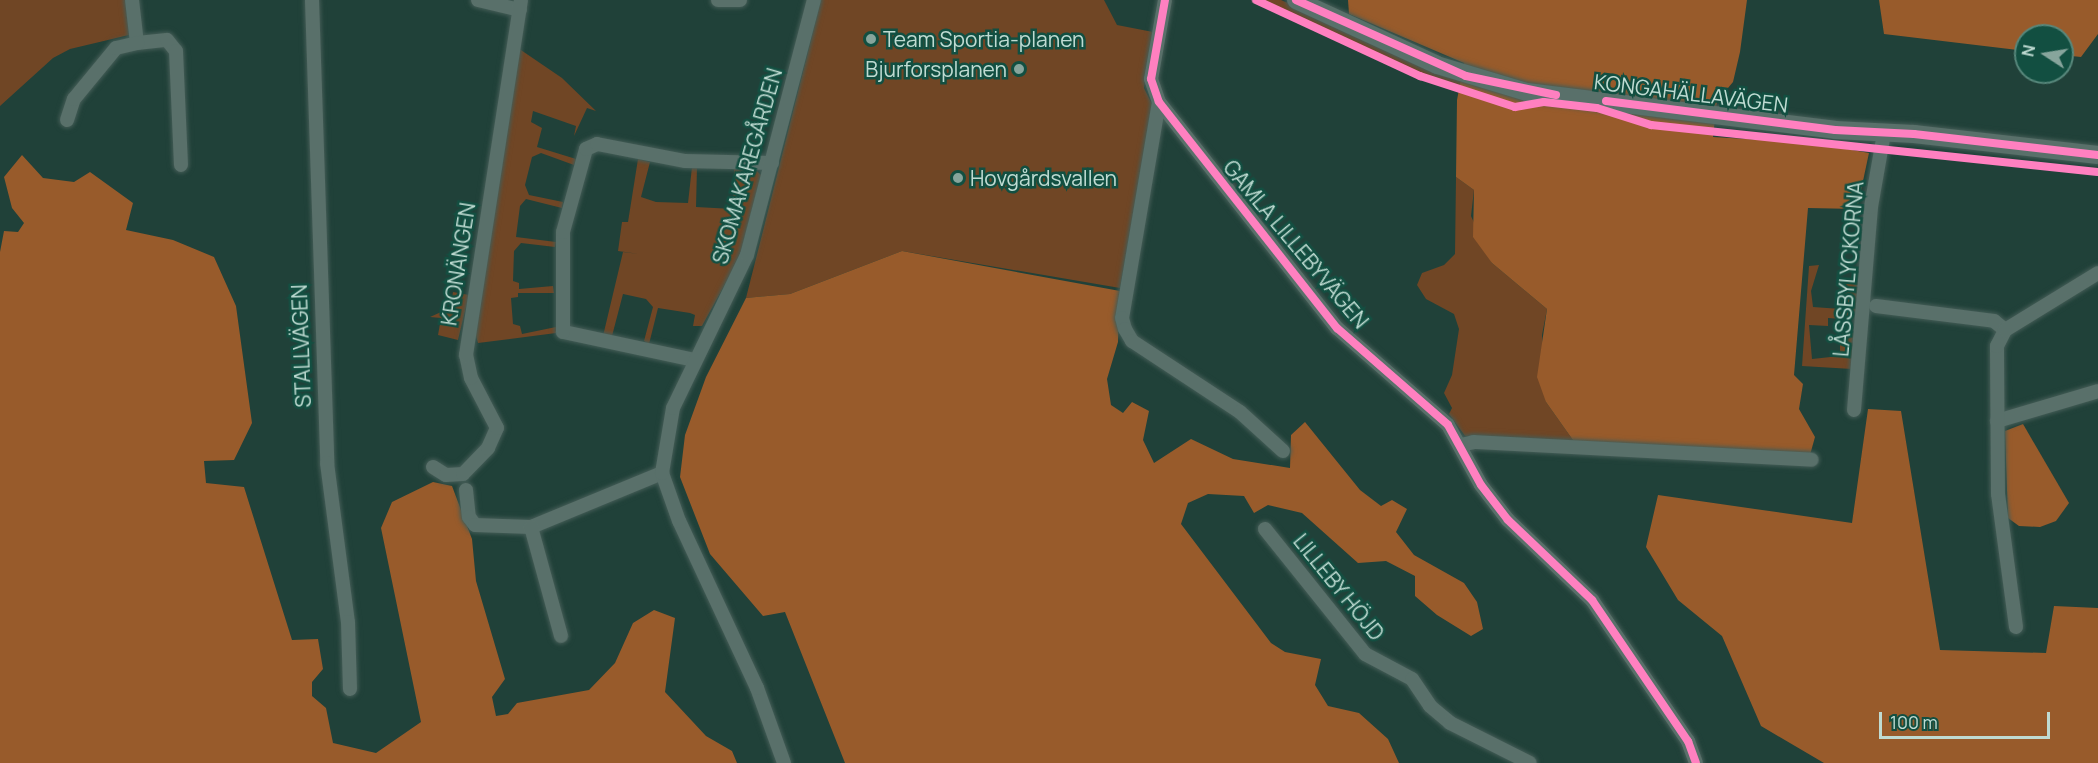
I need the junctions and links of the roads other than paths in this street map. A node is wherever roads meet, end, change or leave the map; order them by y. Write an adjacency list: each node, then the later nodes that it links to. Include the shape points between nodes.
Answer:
1 (132, 0): 10 (street)
2 (312, 0): 34 (street, STALLVÄGEN, via 327,463 348,622)
3 (478, 0): 9 (street, KRONÄNGEN)
4 (718, 0): 5 (street)
5 (740, 0)
6 (814, 0): 15 (street, SKOMAKAREGÅRDEN)
7 (1166, 0): 11 (street, GAMLA LILLEBYVÄGEN, via 1151,79)
8 (1296, 0): 13 (street, KONGAHÄLLAVÄGEN, via 1437,65 1504,88)
9 (520, 5): 27 (street, KRONÄNGEN, via 466,355 471,378 497,428 488,448 463,474 446,475)
10 (137, 43): 12 (street, via 116,48 74,99); 16 (street, via 167,40 176,51)
11 (1160, 102): 24 (street, GAMLA LILLEBYVÄGEN, via 1337,328 1438,415); 25 (street, via 1122,318 1125,329 1132,341 1240,412)
12 (67, 120)
13 (1884, 132): 14 (street, KONGAHÄLLAVÄGEN); 22 (street, LÅSSBYLYCKORNA, via 1871,207)
14 (2098, 155)
15 (772, 163): 20 (street, SKOMAKAREGÅRDEN, via 736,281); 20 (street, via 685,161 597,144 586,149 562,232 563,332)
16 (181, 165)
17 (2098, 273): 19 (street)
18 (1876, 306): 19 (street, via 1994,321)
19 (2005, 330): 23 (street, via 1997,346)
20 (694, 360): 28 (street, SKOMAKAREGÅRDEN, via 673,408)
21 (2098, 391): 23 (street)
22 (1854, 410)
23 (1997, 421): 32 (street, via 2001,542)
24 (1461, 445): 26 (street, via 1474,442); 37 (street, GAMLA LILLEBYVÄGEN, via 1481,485 1508,520 1592,600 1688,741)
25 (1284, 451)
26 (1812, 460)
27 (434, 467)
28 (662, 473): 30 (street); 35 (street, SKOMAKAREGÅRDEN, via 679,521 757,688)
29 (466, 490): 30 (street, via 469,517 475,525)
30 (531, 527): 33 (street)
31 (1265, 529): 36 (street, LILLEBY HÖJD, via 1365,654 1412,679 1430,706 1450,723)
32 (2016, 627)
33 (561, 636)
34 (350, 689)
35 (784, 763)
36 (1530, 763)
37 (1696, 763)

